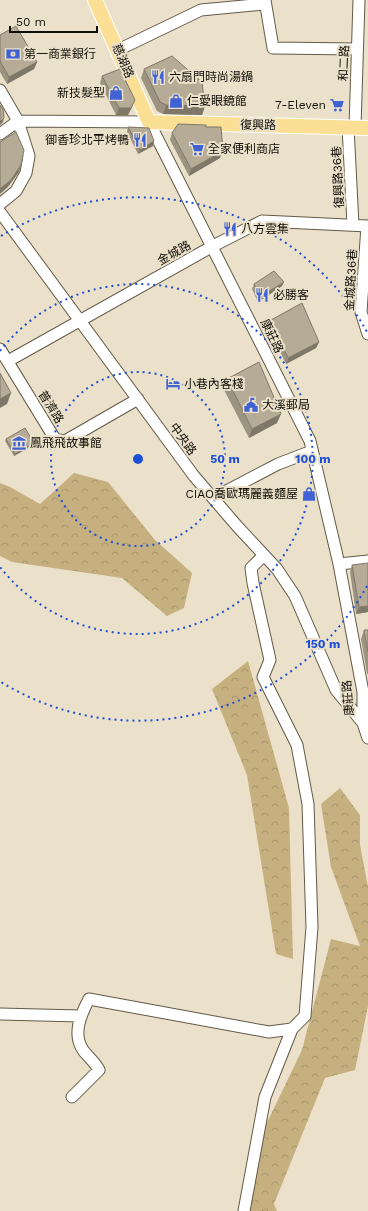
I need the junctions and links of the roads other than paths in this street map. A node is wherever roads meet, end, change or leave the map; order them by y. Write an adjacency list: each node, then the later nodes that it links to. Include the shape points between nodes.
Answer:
1 (95, 0): 6 (main road, 慈湖路)
2 (359, 0): 4 (street, 和二路)
3 (265, 2): 5 (street, via 273,48); 6 (street, via 200,10)
4 (363, 22): 5 (street, 和二路)
5 (357, 49): 10 (street, 和二路)
6 (118, 50): 9 (main road, 慈湖路)
7 (0, 90): 8 (street)
8 (18, 121): 9 (street); 11 (street); 12 (street, via 29,156 26,173 16,191)
9 (149, 122): 10 (main road, 復興路); 16 (street, 康莊路)
10 (357, 127): 14 (street, 復興路36巷)
11 (0, 134)
12 (0, 204)
13 (0, 212): 17 (street, 中央路)
14 (353, 225): 15 (street, 金城路); 16 (street, 金城路, via 262,221)
15 (367, 226): 18 (street, 金城路36巷, via 360,312)
16 (213, 246): 17 (street, 金城路); 22 (street, 康莊路, via 310,441)
17 (81, 320): 20 (street, 金城路); 21 (street, 中央路)
18 (367, 329)
19 (0, 350): 20 (street, 普濟路)
20 (8, 361): 21 (street, 普濟路, via 55,438 65,441)
21 (138, 399): 23 (street, 中央路)
22 (312, 451): 23 (street, via 278,464); 26 (street, 康莊路)
23 (213, 498): 24 (street, 中央路)
24 (264, 555): 27 (street, 中央路, via 295,596 336,690); 31 (street, via 251,568 270,660 263,677 297,745 308,804 312,927 305,1016)
25 (368, 561): 26 (street)
26 (339, 564): 27 (street, 康莊路, via 363,692)
27 (363, 723): 28 (street, 康莊路)
28 (368, 738)
29 (0, 1014): 30 (street)
30 (80, 1016): 31 (street, via 89,999 269,1032); 32 (street, via 78,1036 82,1049 96,1063 98,1070)
31 (292, 1029): 33 (street, via 265,1097)
32 (72, 1097)
33 (244, 1211)

